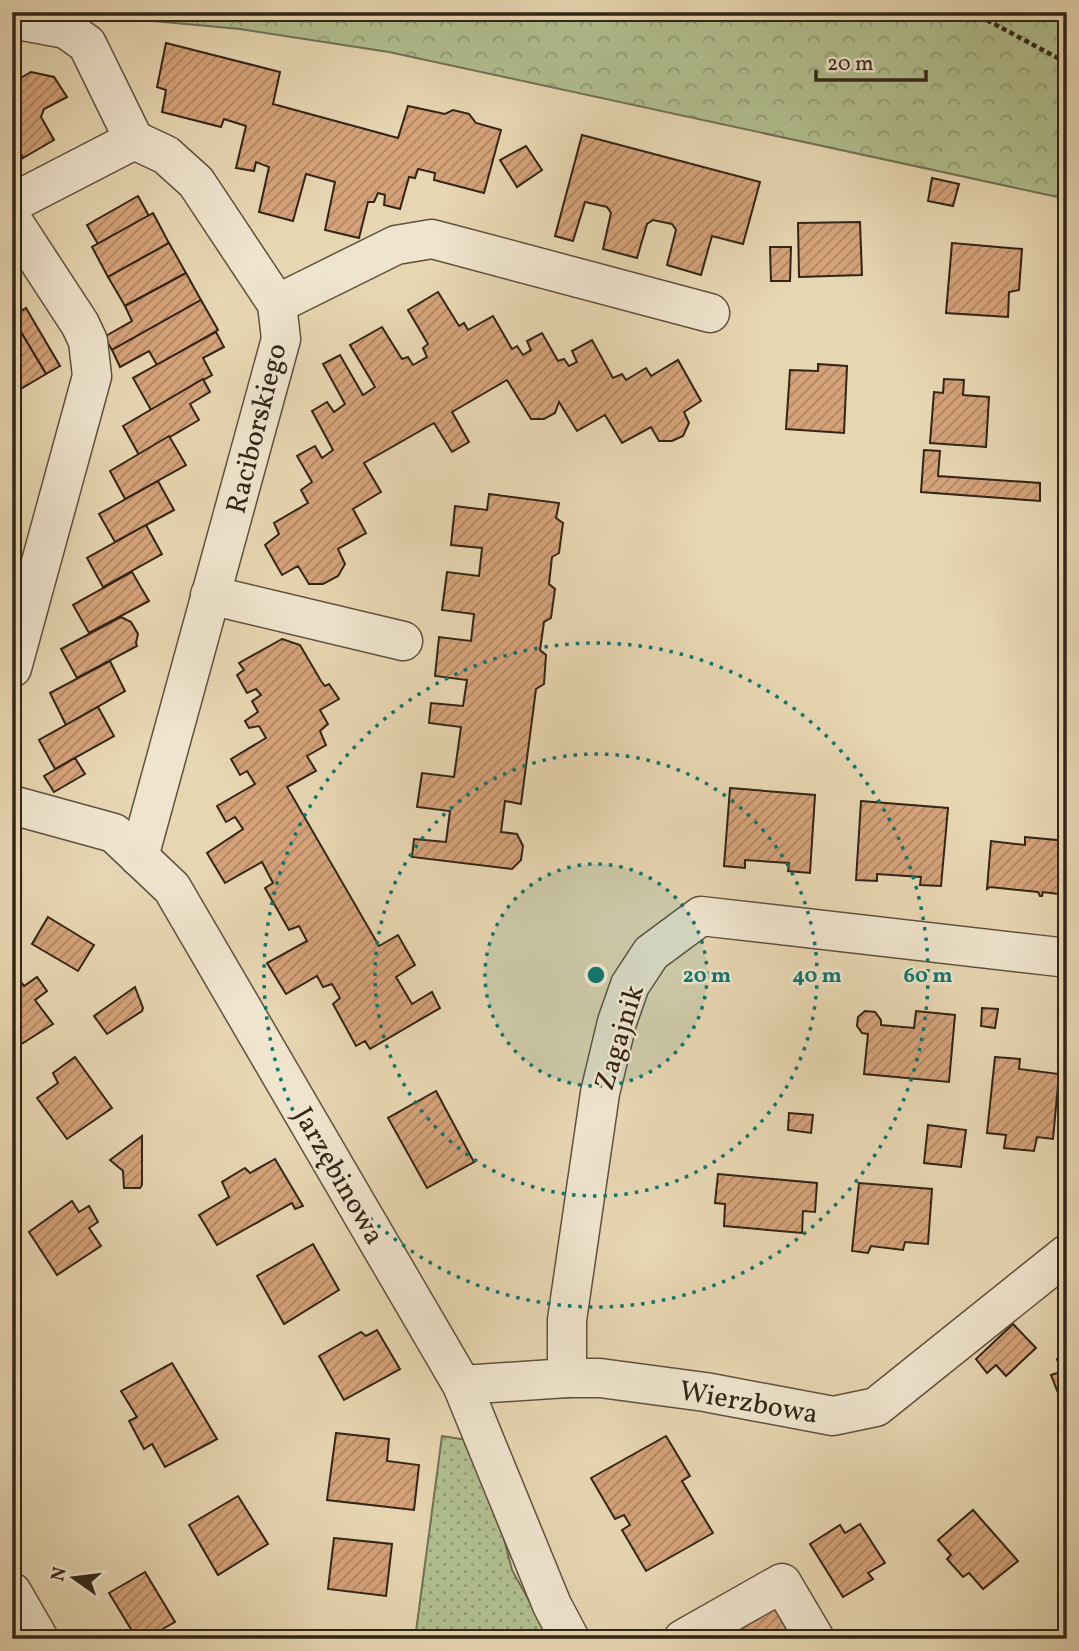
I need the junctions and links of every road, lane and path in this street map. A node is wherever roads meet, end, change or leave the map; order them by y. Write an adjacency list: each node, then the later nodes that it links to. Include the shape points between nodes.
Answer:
1 (972, 12): 3 (path)
2 (12, 19): 4 (street, via 66,29 87,44)
3 (1067, 63)
4 (134, 141): 5 (street); 7 (street, Raciborskiego, via 166,155 195,182)
5 (12, 203)
6 (12, 220): 11 (street, via 80,324 88,341 92,376)
7 (277, 304): 8 (street, via 396,245 432,239); 9 (street, Raciborskiego, via 281,339)
8 (710, 313)
9 (210, 595): 10 (street); 13 (street, Raciborskiego)
10 (403, 641)
11 (12, 667)
12 (12, 805): 13 (street, Jarzębinowa, via 114,833)
13 (139, 857): 17 (street, Jarzębinowa, via 172,888)
14 (1059, 957): 16 (street, Zagajnik, via 701,916 651,953 630,985 600,1093 567,1320)
15 (1067, 1255): 16 (street, Wierzbowa, via 876,1407 834,1416 705,1392)
16 (568, 1378): 17 (street, Wierzbowa)
17 (462, 1385): 20 (street, Jarzębinowa)
18 (12, 1592): 19 (street)
19 (39, 1639)
20 (570, 1639)
21 (683, 1639): 22 (street, via 782,1583)
22 (815, 1639)

